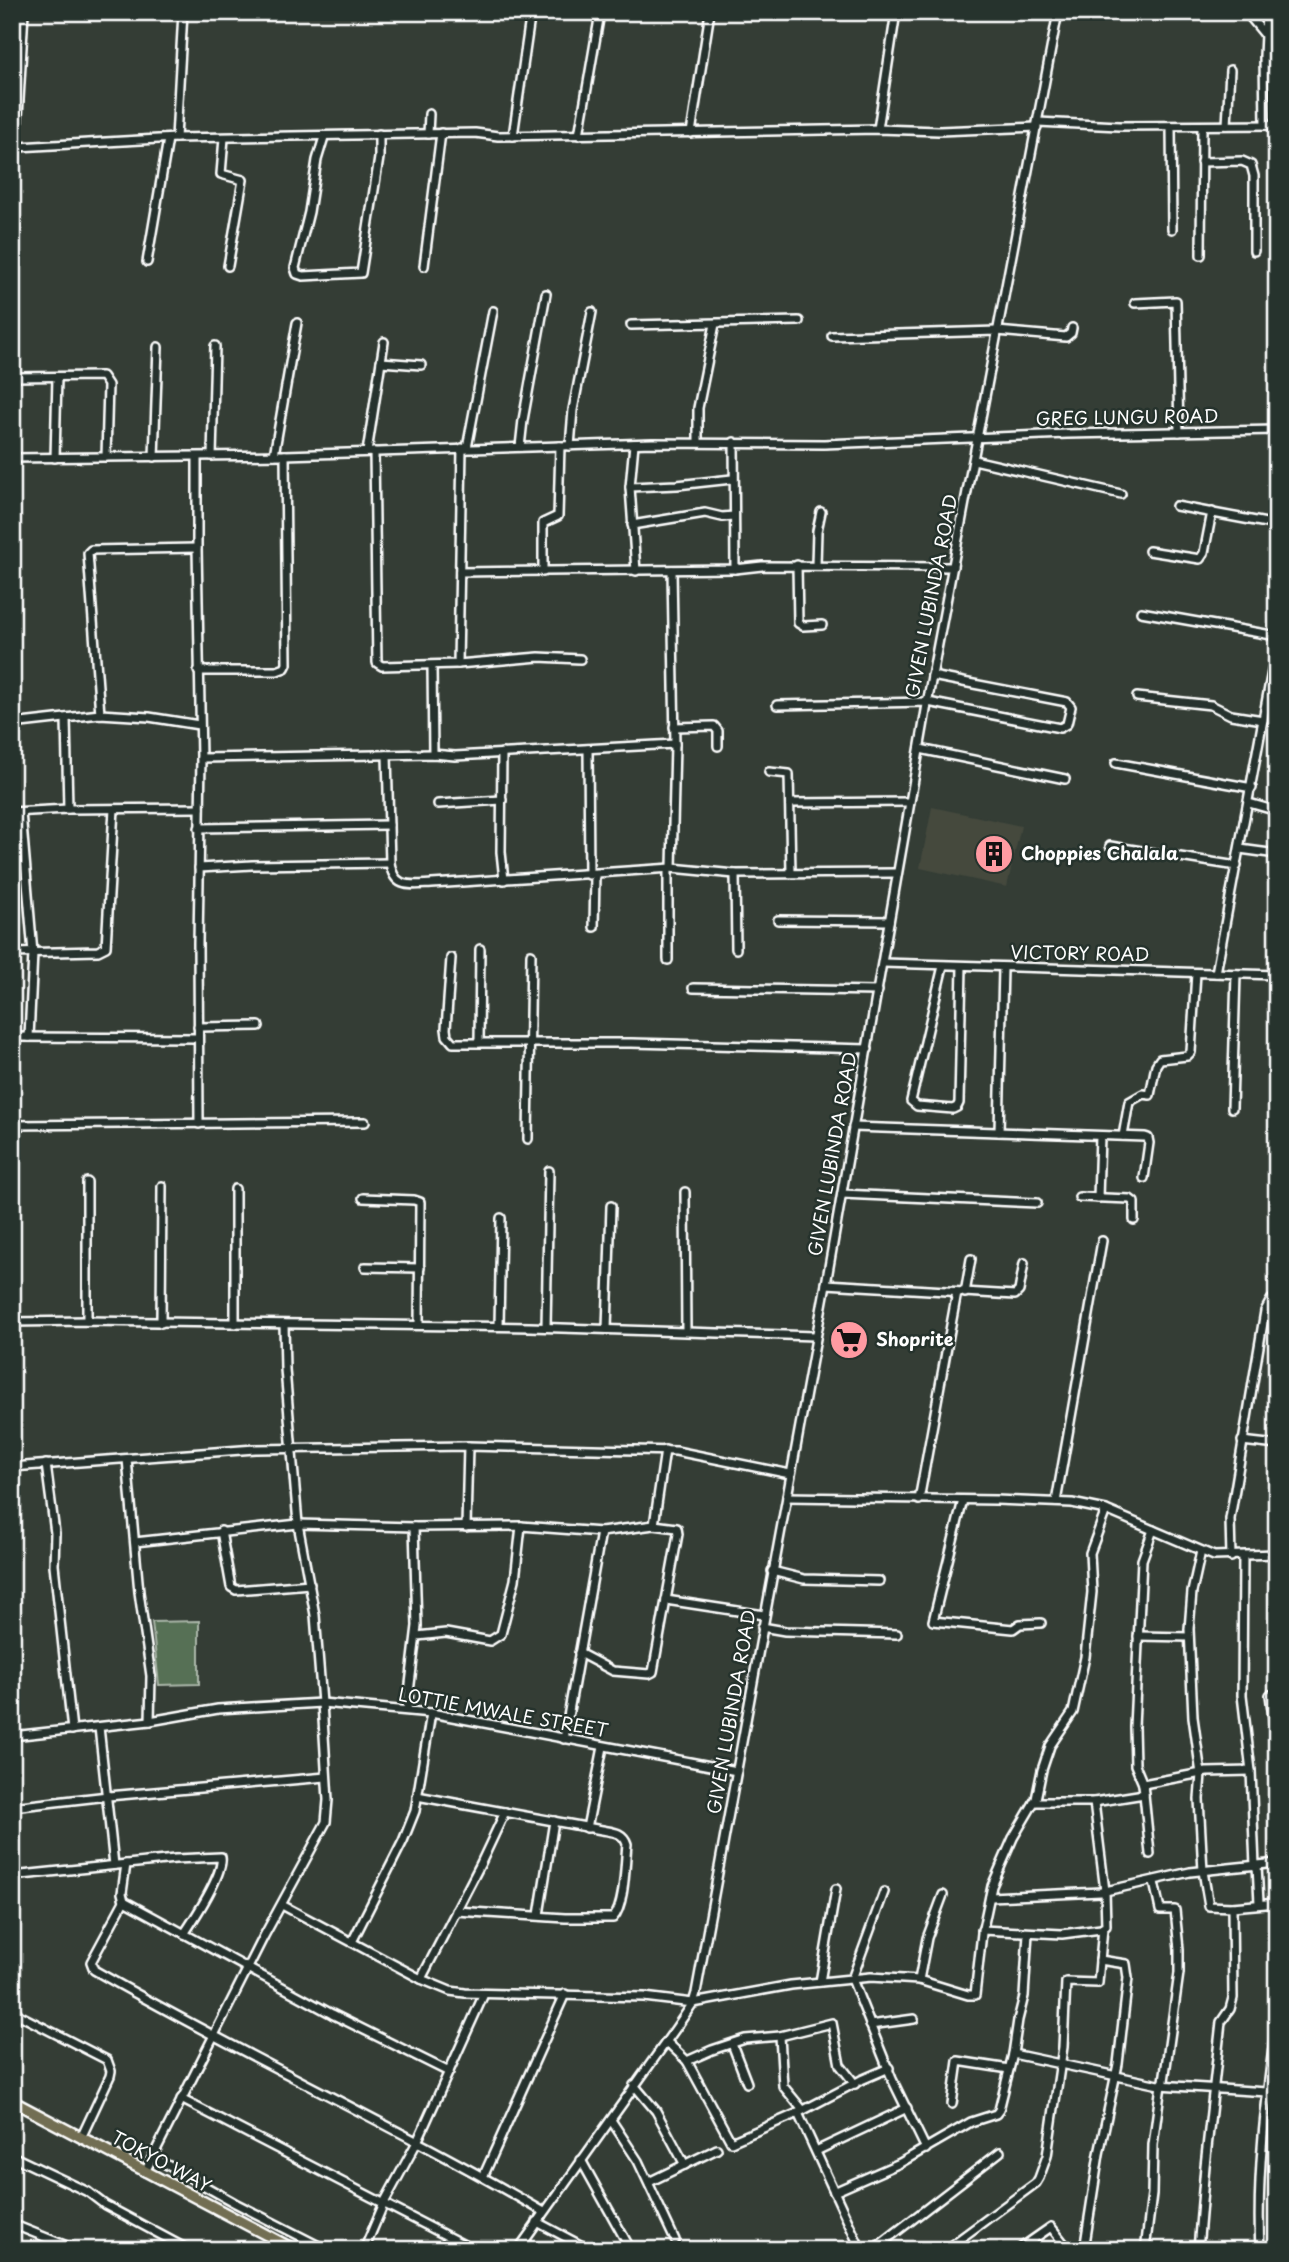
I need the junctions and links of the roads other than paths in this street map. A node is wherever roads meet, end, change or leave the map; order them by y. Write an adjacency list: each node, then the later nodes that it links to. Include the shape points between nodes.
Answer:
1 (24, 12): 11 (street)
2 (183, 12): 29 (street)
3 (710, 12): 23 (street)
4 (896, 12): 21 (street)
5 (1058, 12): 15 (street, GIVEN LUBINDA ROAD)
6 (1246, 12): 10 (street)
7 (1266, 12): 10 (street)
8 (530, 18): 28 (street)
9 (599, 19): 26 (street)
10 (1265, 35): 17 (street)
11 (16, 59): 14 (street)
12 (1230, 70): 16 (street)
13 (429, 114): 25 (street)
14 (16, 123): 31 (street)
15 (1037, 125): 19 (street); 21 (street, via 939,131); 50 (street, GIVEN LUBINDA ROAD)
16 (1227, 125): 17 (street); 20 (street)
17 (1265, 125): 18 (street)
18 (1277, 125)
19 (1171, 126): 20 (street); 35 (street)
20 (1202, 126): 32 (street)
21 (878, 129): 23 (street)
22 (441, 133): 25 (street); 28 (street); 39 (street)
23 (691, 133): 26 (street)
24 (379, 134): 25 (street); 27 (street); 27 (street, via 361,273 303,276 295,268)
25 (428, 134)
26 (579, 135): 28 (street)
27 (324, 136): 30 (street)
28 (513, 136)
29 (172, 138): 30 (street); 31 (street); 38 (street)
30 (224, 138): 40 (street, via 221,174 243,180)
31 (18, 147): 33 (street)
32 (1202, 162): 36 (street, via 1242,161 1251,166); 37 (street)
33 (13, 212): 34 (street)
34 (12, 223)
35 (1172, 229)
36 (1254, 251)
37 (1201, 255)
38 (146, 262)
39 (424, 266)
40 (228, 267)
41 (546, 294): 67 (street)
42 (1135, 303): 60 (street, via 1176,301)
43 (493, 311): 68 (street)
44 (592, 312): 66 (street)
45 (799, 321): 47 (street)
46 (297, 323): 70 (street)
47 (715, 324): 48 (street); 63 (street, via 698,408)
48 (631, 325)
49 (1072, 328): 50 (street, via 1066,337)
50 (997, 331): 51 (street); 61 (street, GIVEN LUBINDA ROAD)
51 (832, 335)
52 (384, 342): 55 (street)
53 (215, 346): 72 (street)
54 (158, 347): 74 (street)
55 (381, 362): 56 (street); 69 (street)
56 (421, 365)
57 (12, 377): 58 (street)
58 (57, 377): 73 (street, via 98,375 108,385); 77 (street)
59 (1277, 430): 60 (street, GREG LUNGU ROAD)
60 (1179, 432): 61 (street, GREG LUNGU ROAD)
61 (978, 438): 62 (street, GREG LUNGU ROAD, via 838,444); 78 (street, GIVEN LUBINDA ROAD)
62 (734, 442): 63 (street, GREG LUNGU ROAD); 79 (street)
63 (698, 443): 64 (street, GREG LUNGU ROAD)
64 (634, 444): 66 (street, GREG LUNGU ROAD); 80 (street)
65 (560, 446): 66 (street, GREG LUNGU ROAD); 67 (street, GREG LUNGU ROAD); 97 (street, via 558,516 543,523)
66 (570, 446)
67 (520, 447): 68 (street, GREG LUNGU ROAD)
68 (465, 448): 69 (street, GREG LUNGU ROAD); 96 (street)
69 (370, 452): 71 (street, GREG LUNGU ROAD); 104 (street, via 377,663)
70 (274, 455): 71 (street, GREG LUNGU ROAD); 72 (street, GREG LUNGU ROAD)
71 (285, 455): 105 (street, via 287,664 277,671)
72 (212, 456): 75 (street, GREG LUNGU ROAD)
73 (106, 457): 74 (street, GREG LUNGU ROAD); 77 (street, GREG LUNGU ROAD)
74 (154, 457): 75 (street, GREG LUNGU ROAD)
75 (197, 457): 88 (street)
76 (12, 458): 77 (street, GREG LUNGU ROAD)
77 (55, 458)
78 (974, 460): 81 (street); 92 (street, GIVEN LUBINDA ROAD)
79 (732, 479): 80 (street); 85 (street)
80 (630, 487): 86 (street)
81 (1121, 494)
82 (1176, 506): 84 (street)
83 (821, 512): 91 (street)
84 (1212, 512): 87 (street); 89 (street, via 1200,559)
85 (734, 516): 86 (street, via 705,513); 93 (street)
86 (632, 525): 95 (street)
87 (1277, 525)
88 (197, 548): 105 (street); 112 (street, via 88,553)
89 (1149, 551)
90 (797, 565): 91 (street); 93 (street); 99 (street, via 798,623)
91 (816, 565): 92 (street)
92 (953, 566): 106 (street, GIVEN LUBINDA ROAD)
93 (735, 569): 94 (street)
94 (672, 570): 95 (street); 117 (street)
95 (636, 571): 97 (street)
96 (460, 572): 97 (street); 103 (street)
97 (543, 572)
98 (1141, 612): 100 (street)
99 (822, 625)
100 (1277, 636)
101 (1277, 643): 113 (street)
102 (580, 659): 103 (street, via 538,657)
103 (458, 664): 104 (street)
104 (432, 666): 123 (street)
105 (198, 671): 116 (street)
106 (932, 676): 109 (street, GIVEN LUBINDA ROAD); 109 (street, via 1067,702 1071,707 1067,724 1060,728)
107 (12, 684): 115 (street)
108 (1138, 697): 113 (street, via 1211,705 1231,715)
109 (928, 702): 110 (street); 121 (street, GIVEN LUBINDA ROAD)
110 (777, 705)
111 (1277, 713): 113 (street)
112 (100, 714): 114 (street); 116 (street)
113 (1264, 715): 129 (street)
114 (66, 718): 115 (street); 136 (street)
115 (14, 724)
116 (199, 725): 125 (street)
117 (674, 727): 118 (street); 119 (street, via 714,726)
118 (675, 744): 120 (street); 148 (street)
119 (718, 746)
120 (588, 749): 122 (street); 151 (street)
121 (920, 749): 128 (street); 131 (street, GIVEN LUBINDA ROAD)
122 (502, 752): 123 (street); 130 (street)
123 (433, 754): 124 (street)
124 (387, 755): 125 (street); 140 (street)
125 (201, 758): 135 (street)
126 (1116, 763): 129 (street)
127 (769, 772): 132 (street, via 789,774)
128 (1065, 779)
129 (1252, 788): 133 (street)
130 (502, 800): 134 (street); 153 (street)
131 (909, 802): 132 (street); 150 (street, GIVEN LUBINDA ROAD)
132 (790, 803): 149 (street)
133 (1249, 803): 138 (street); 143 (street)
134 (438, 804)
135 (200, 808): 137 (street); 141 (street)
136 (68, 809): 137 (street); 139 (street)
137 (114, 809): 160 (street, via 106,947)
138 (1277, 811)
139 (17, 812): 160 (street)
140 (389, 825): 141 (street); 145 (street)
141 (199, 828): 147 (street)
142 (1110, 846): 146 (street)
143 (1240, 849): 144 (street); 146 (street)
144 (1277, 854)
145 (390, 863): 147 (street); 153 (street, via 394,877 403,884)
146 (1237, 866): 169 (street)
147 (199, 868): 175 (street)
148 (670, 868): 151 (street); 152 (street); 163 (street)
149 (790, 873): 150 (street); 152 (street)
150 (897, 873): 155 (street, GIVEN LUBINDA ROAD)
151 (592, 874): 153 (street); 156 (street)
152 (735, 874): 158 (street)
153 (504, 880)
154 (778, 920): 155 (street)
155 (889, 921): 164 (street, GIVEN LUBINDA ROAD)
156 (594, 927)
157 (480, 949): 179 (street)
158 (736, 949)
159 (12, 953): 160 (street)
160 (33, 953): 177 (street)
161 (531, 954): 180 (street)
162 (451, 958): 179 (street, via 447,1036 453,1043)
163 (668, 960)
164 (883, 963): 165 (street, VICTORY ROAD); 173 (street, GIVEN LUBINDA ROAD)
165 (943, 966): 166 (street, VICTORY ROAD); 166 (street, via 911,1101 917,1106 953,1109 959,1103)
166 (962, 966): 167 (street, VICTORY ROAD)
167 (1003, 968): 168 (street, VICTORY ROAD); 187 (street)
168 (1196, 973): 169 (street, VICTORY ROAD); 189 (street, via 1191,1052 1160,1059 1150,1095 1129,1102)
169 (1216, 974): 170 (street, VICTORY ROAD)
170 (1236, 974): 171 (street, VICTORY ROAD); 182 (street)
171 (1277, 975)
172 (693, 988): 173 (street)
173 (878, 991): 181 (street, GIVEN LUBINDA ROAD)
174 (259, 1026): 175 (street)
175 (198, 1027): 178 (street)
176 (12, 1037): 177 (street)
177 (29, 1037): 178 (street)
178 (198, 1038): 184 (street)
179 (479, 1043): 180 (street)
180 (529, 1043): 181 (street); 190 (street)
181 (868, 1049): 186 (street, GIVEN LUBINDA ROAD)
182 (1232, 1108)
183 (365, 1122): 184 (street)
184 (199, 1124): 185 (street)
185 (12, 1125)
186 (853, 1127): 187 (street); 197 (street, GIVEN LUBINDA ROAD)
187 (999, 1132): 188 (street)
188 (1100, 1136): 189 (street); 200 (street)
189 (1123, 1136): 192 (street, via 1148,1139)
190 (528, 1139)
191 (549, 1171): 220 (street)
192 (1144, 1178)
193 (87, 1182): 213 (street)
194 (162, 1186): 215 (street)
195 (235, 1189): 216 (street)
196 (685, 1192): 222 (street)
197 (842, 1194): 201 (street); 210 (street, GIVEN LUBINDA ROAD)
198 (1079, 1197): 200 (street)
199 (363, 1198): 209 (street, via 420,1202)
200 (1098, 1198): 204 (street, via 1132,1200)
201 (1037, 1203)
202 (611, 1206): 221 (street)
203 (501, 1218): 219 (street)
204 (1134, 1220)
205 (1102, 1241): 236 (street)
206 (971, 1259): 211 (street)
207 (1024, 1263): 211 (street, via 1015,1295)
208 (365, 1267): 209 (street)
209 (420, 1268): 218 (street)
210 (826, 1284): 211 (street); 223 (street, GIVEN LUBINDA ROAD)
211 (961, 1293): 234 (street)
212 (1277, 1302): 224 (street, via 1271,1300 1265,1311)
213 (87, 1321): 214 (street); 215 (street)
214 (12, 1322)
215 (161, 1323): 216 (street)
216 (235, 1324): 217 (street)
217 (284, 1324): 218 (street); 227 (street)
218 (419, 1325): 219 (street)
219 (499, 1326): 220 (street)
220 (546, 1327): 221 (street)
221 (607, 1329): 222 (street)
222 (686, 1331): 223 (street)
223 (815, 1336): 232 (street, GIVEN LUBINDA ROAD)
224 (1242, 1441): 225 (street); 250 (street, via 1230,1520)
225 (1277, 1445)
226 (468, 1446): 227 (street); 228 (street); 242 (street)
227 (293, 1448): 229 (street); 238 (street)
228 (665, 1450): 232 (street); 239 (street)
229 (127, 1459): 230 (street); 246 (street)
230 (46, 1464): 231 (street); 269 (street)
231 (12, 1467)
232 (790, 1474): 233 (street, GIVEN LUBINDA ROAD)
233 (787, 1497): 234 (street); 251 (street, GIVEN LUBINDA ROAD)
234 (919, 1500): 235 (street)
235 (963, 1500): 236 (street); 256 (street, via 933,1621 1013,1629)
236 (1056, 1502): 237 (street)
237 (1106, 1510): 244 (street); 282 (street, via 1089,1558 1092,1592 1074,1709 1051,1746)
238 (298, 1524): 241 (street); 243 (street); 253 (street)
239 (654, 1525): 245 (street); 254 (street, via 679,1532)
240 (521, 1526): 242 (street); 245 (street); 259 (street, via 515,1580 501,1634 490,1640 446,1633)
241 (414, 1527): 242 (street); 259 (street)
242 (466, 1527)
243 (221, 1531): 246 (street); 253 (street, via 231,1587 236,1590)
244 (1153, 1531): 247 (street); 260 (street, via 1142,1560)
245 (601, 1532): 262 (street)
246 (135, 1542): 267 (street, via 151,1676)
247 (1201, 1551): 250 (street); 261 (street)
248 (1242, 1556): 249 (street); 250 (street); 275 (street, via 1242,1695)
249 (1277, 1556)
250 (1231, 1557)
251 (772, 1571): 252 (street, via 804,1579); 255 (street, GIVEN LUBINDA ROAD)
252 (879, 1581)
253 (310, 1584): 264 (street)
254 (666, 1600): 255 (street); 262 (street, via 653,1672 613,1671)
255 (764, 1615): 257 (street, GIVEN LUBINDA ROAD)
256 (1041, 1623)
257 (762, 1627): 258 (street); 274 (street, GIVEN LUBINDA ROAD)
258 (897, 1634)
259 (417, 1636): 265 (street)
260 (1138, 1636): 261 (street); 278 (street, via 1134,1749 1136,1772)
261 (1189, 1637): 276 (street)
262 (579, 1653): 271 (street)
263 (1277, 1694): 273 (street, via 1270,1695)
264 (323, 1703): 265 (street, LOTTIE MWALE STREET); 267 (street, LOTTIE MWALE STREET, via 218,1709); 277 (street)
265 (407, 1709): 266 (street, LOTTIE MWALE STREET)
266 (431, 1713): 271 (street, LOTTIE MWALE STREET); 281 (street)
267 (150, 1721): 268 (street, LOTTIE MWALE STREET)
268 (99, 1727): 269 (street, LOTTIE MWALE STREET); 280 (street)
269 (72, 1730): 270 (street, LOTTIE MWALE STREET)
270 (12, 1736)
271 (564, 1739): 272 (street, LOTTIE MWALE STREET)
272 (603, 1747): 274 (street, LOTTIE MWALE STREET); 287 (street)
273 (1277, 1747)
274 (737, 1771): 321 (street, GIVEN LUBINDA ROAD)
275 (1251, 1771): 276 (street); 291 (street)
276 (1201, 1774): 278 (street); 293 (street)
277 (326, 1777): 280 (street); 304 (street, via 326,1822)
278 (1143, 1784): 279 (street)
279 (1144, 1794): 283 (street); 288 (street)
280 (108, 1796): 284 (street); 292 (street)
281 (418, 1796): 285 (street); 312 (street, via 403,1841)
282 (1034, 1802): 283 (street); 300 (street, via 1013,1839)
283 (1094, 1802): 297 (street)
284 (12, 1807)
285 (505, 1812): 286 (street); 306 (street)
286 (554, 1821): 287 (street); 307 (street)
287 (587, 1828): 307 (street, via 625,1838 617,1913 604,1919)
288 (1150, 1854)
289 (1277, 1863): 291 (street)
290 (126, 1864): 292 (street); 301 (street); 311 (street, via 223,1858)
291 (1256, 1865): 293 (street); 302 (street)
292 (114, 1866): 294 (street)
293 (1203, 1871): 295 (street); 305 (street, via 1209,1906)
294 (12, 1876)
295 (1154, 1882): 297 (street); 341 (street, via 1160,1910 1175,1910 1179,1950)
296 (836, 1889): 318 (street)
297 (1105, 1891): 300 (street); 308 (street, via 1107,1923)
298 (884, 1892): 316 (street)
299 (943, 1895): 317 (street, via 927,1938)
300 (990, 1897): 309 (street)
301 (124, 1901): 311 (street); 326 (street, via 91,1962 94,1970)
302 (1259, 1903): 303 (street); 305 (street)
303 (1277, 1903)
304 (282, 1905): 312 (street); 314 (street)
305 (1232, 1907): 342 (street, via 1233,1998 1221,2022)
306 (456, 1911): 307 (street); 315 (street)
307 (539, 1916)
308 (1103, 1928): 310 (street); 313 (street)
309 (982, 1930): 310 (street); 317 (street, via 975,1995)
310 (1028, 1933): 330 (street, via 1026,1987)
311 (184, 1934): 314 (street)
312 (352, 1942): 315 (street)
313 (1100, 1960): 332 (street, via 1098,1983 1066,1982); 336 (street, via 1128,1967)
314 (247, 1969): 326 (street); 335 (street)
315 (421, 1979): 319 (street, via 450,1991)
316 (852, 1979): 317 (street); 318 (street); 325 (street)
317 (919, 1980)
318 (820, 1982): 321 (street)
319 (484, 1994): 320 (street); 335 (street)
320 (565, 1994): 321 (street); 361 (street)
321 (693, 2003): 328 (street, GIVEN LUBINDA ROAD)
322 (12, 2006): 350 (street, via 19,2015 107,2060 110,2076)
323 (1277, 2017): 337 (street)
324 (915, 2018): 325 (street)
325 (870, 2025): 333 (street)
326 (214, 2036): 344 (street); 351 (street)
327 (780, 2036): 329 (street); 339 (street, via 832,2023 840,2065); 348 (street, via 783,2086)
328 (667, 2042): 331 (street); 340 (street, GIVEN LUBINDA ROAD)
329 (732, 2044): 331 (street); 338 (street)
330 (1013, 2054): 332 (street); 334 (street)
331 (687, 2061): 348 (street, via 731,2142)
332 (1060, 2064): 336 (street); 382 (street, via 1038,2181)
333 (889, 2068): 339 (street); 347 (street)
334 (1009, 2068): 346 (street, via 958,2061); 353 (street, via 996,2113)
335 (449, 2073): 351 (street)
336 (1114, 2076): 341 (street); 385 (street)
337 (1273, 2079): 343 (street)
338 (747, 2083)
339 (855, 2084): 348 (street)
340 (634, 2085): 349 (street, GIVEN LUBINDA ROAD); 359 (street, via 656,2111)
341 (1161, 2085): 342 (street); 386 (street)
342 (1214, 2089): 343 (street); 387 (street)
343 (1267, 2092): 388 (street, via 1258,2210)
344 (181, 2099): 357 (street); 364 (street)
345 (12, 2101): 350 (main road, TOKYO WAY)
346 (952, 2104)
347 (907, 2108): 353 (street); 354 (street)
348 (800, 2111): 354 (street)
349 (611, 2120): 358 (street, GIVEN LUBINDA ROAD); 362 (street)
350 (81, 2138): 360 (main road, TOKYO WAY)
351 (417, 2142): 361 (street); 364 (street)
352 (717, 2149): 359 (street)
353 (926, 2149): 363 (street)
354 (816, 2151): 363 (street)
355 (1000, 2152): 381 (street)
356 (12, 2155): 372 (street)
357 (153, 2157): 360 (street); 366 (street)
358 (581, 2160): 365 (street, GIVEN LUBINDA ROAD); 379 (street)
359 (685, 2165): 362 (street)
360 (145, 2172): 369 (main road, TOKYO WAY)
361 (483, 2177): 365 (street)
362 (649, 2182): 370 (street)
363 (834, 2192): 380 (street)
364 (384, 2203): 375 (street); 376 (street)
365 (544, 2212): 367 (street, GIVEN LUBINDA ROAD)
366 (267, 2219): 369 (street); 374 (street)
367 (537, 2222): 377 (street, GIVEN LUBINDA ROAD); 378 (street)
368 (12, 2224): 371 (street)
369 (260, 2232): 373 (main road, TOKYO WAY)
370 (675, 2239)
371 (77, 2250)
372 (189, 2250)
373 (295, 2250)
374 (327, 2250)
375 (364, 2250)
376 (474, 2250)
377 (518, 2250)
378 (590, 2250)
379 (631, 2250)
380 (861, 2250)
381 (873, 2250)
382 (945, 2250)
383 (1018, 2250): 384 (street, via 1052,2227)
384 (1069, 2250)
385 (1084, 2250)
386 (1145, 2250)
387 (1198, 2250)
388 (1260, 2250)

